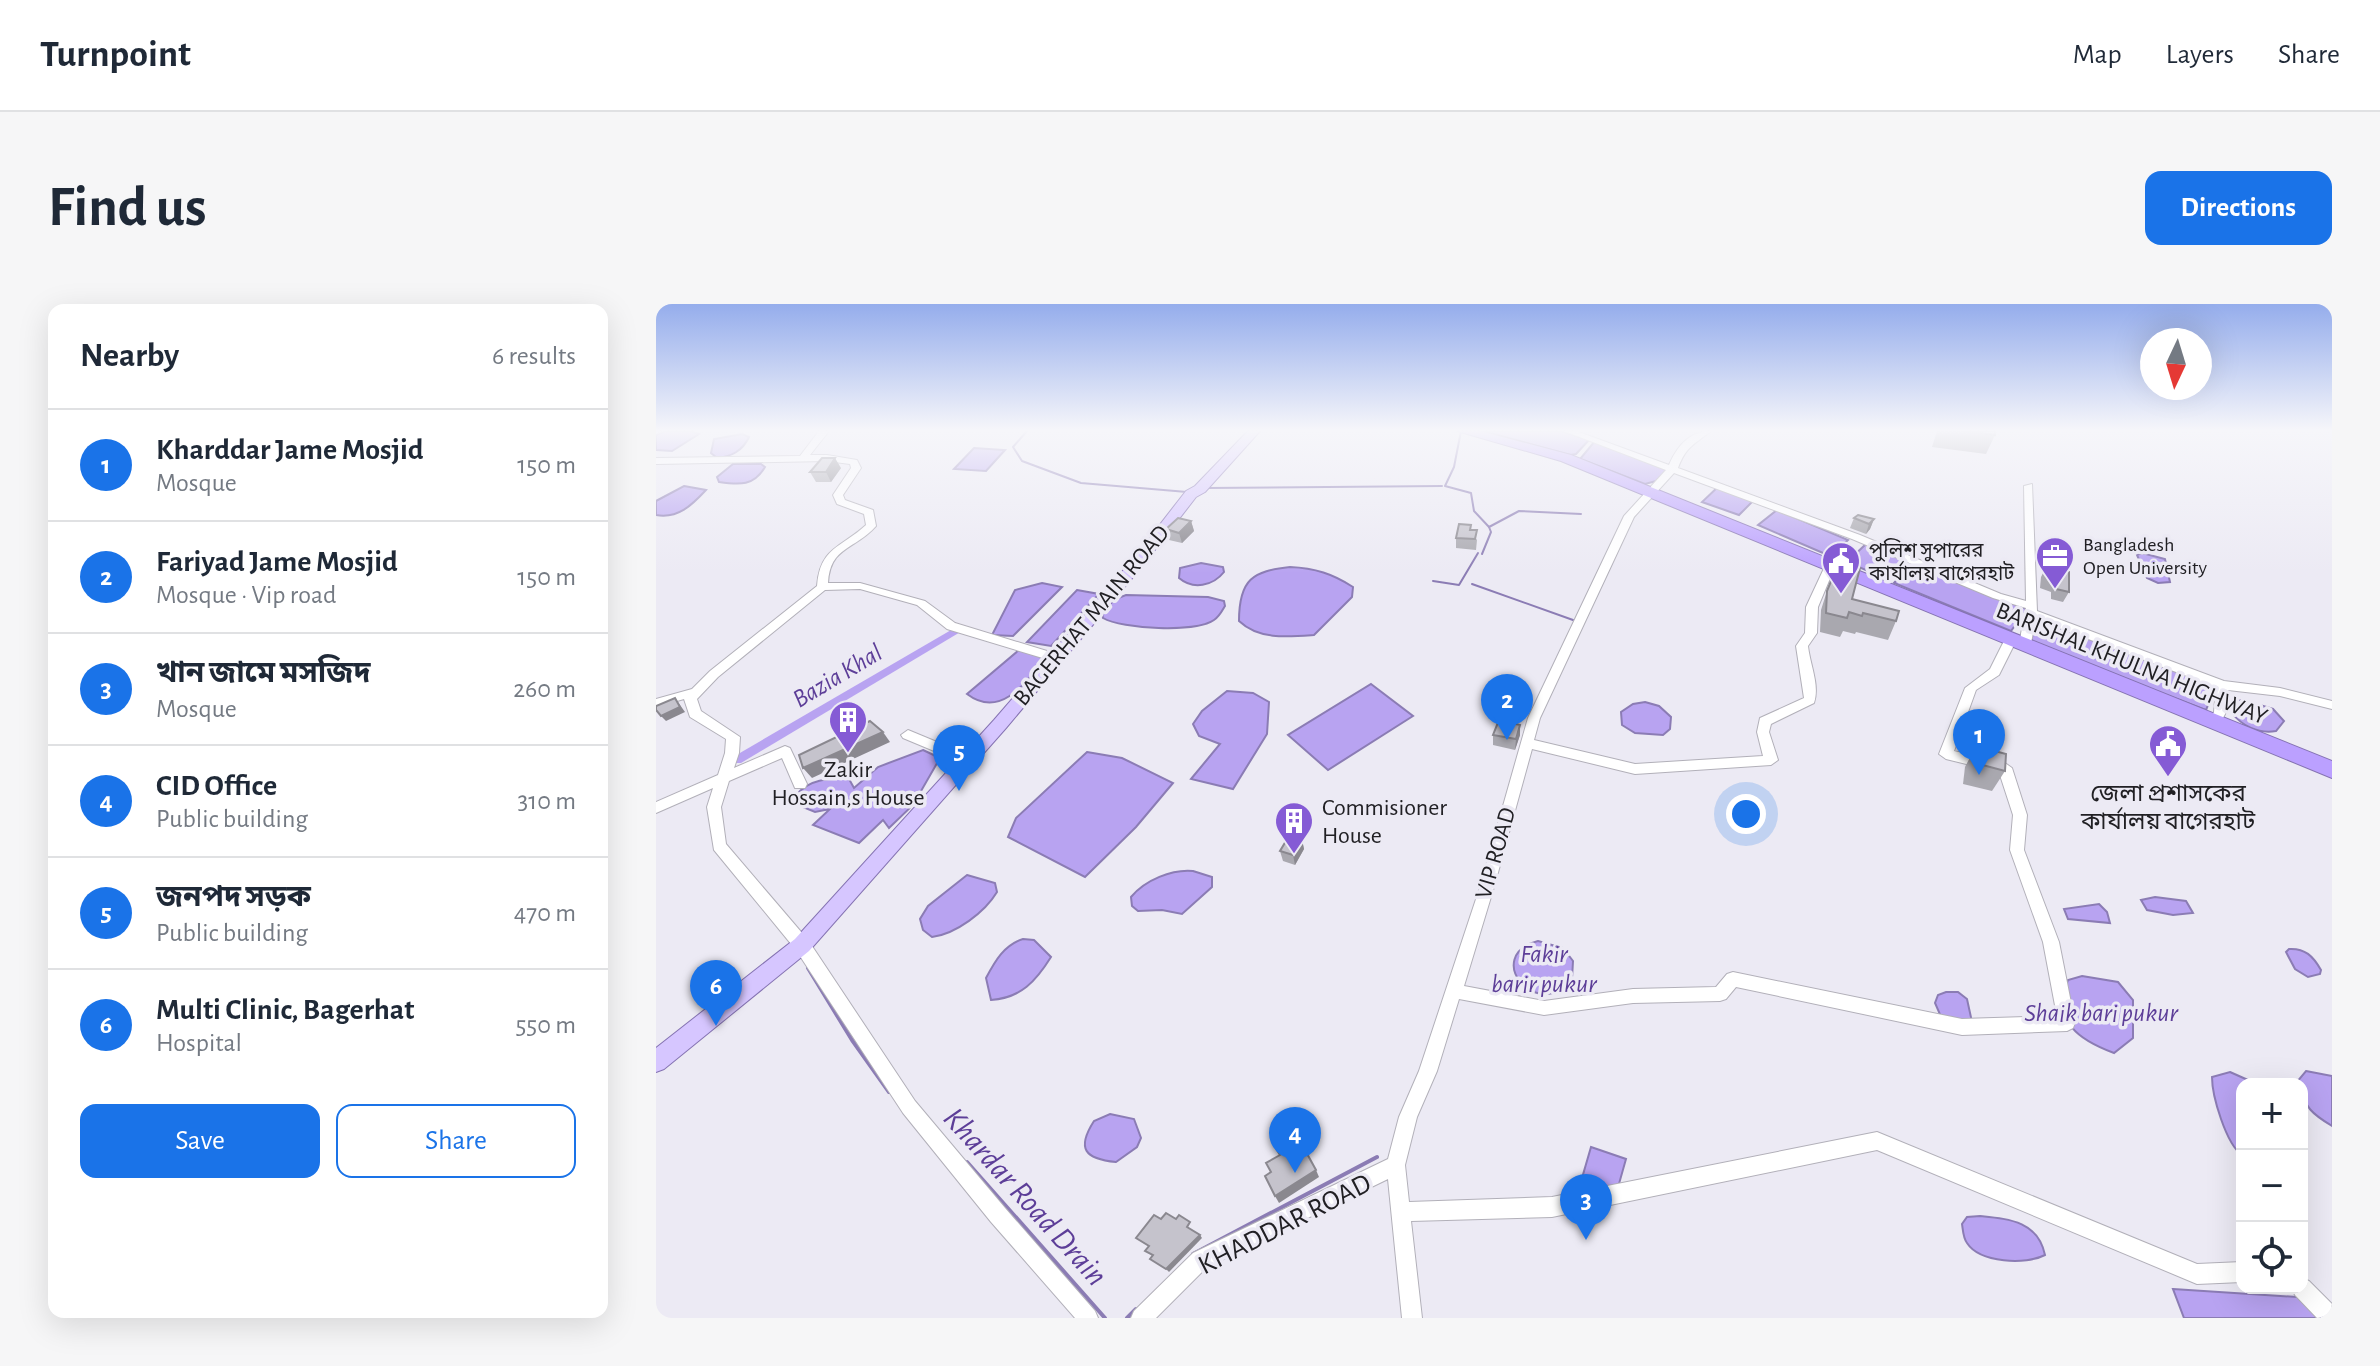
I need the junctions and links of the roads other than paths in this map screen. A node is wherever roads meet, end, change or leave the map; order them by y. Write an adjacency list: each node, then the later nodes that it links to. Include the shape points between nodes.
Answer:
1 (849, 478): 9 (street, via 838,495 841,502 865,509 871,526 828,557 821,570)
2 (1210, 478): 12 (main road, BAGERHAT MAIN ROAD, via 1191,494)
3 (1615, 478): 7 (highway, BARISHAL KHULNA HIGHWAY)
4 (1664, 478): 7 (street, VIP ROAD)
5 (1695, 478): 10 (street, via 1856,537)
6 (2029, 486): 10 (street)
7 (1650, 493): 8 (highway, BARISHAL KHULNA HIGHWAY); 19 (street, VIP ROAD, via 1619,536 1566,645)
8 (1831, 564): 11 (highway, BARISHAL KHULNA HIGHWAY); 19 (street, via 1812,607 1811,633 1802,646 1810,700 1765,721 1771,760 1635,769)
9 (822, 587): 12 (street, via 860,586 921,603 951,626); 14 (street)
10 (2031, 610): 11 (street); 13 (street)
11 (2018, 641): 17 (highway, BARISHAL KHULNA HIGHWAY); 26 (street, via 1995,672 1971,688 1946,754 2005,768 2020,815 2017,850 2051,942 2067,1023 1962,1027 1733,979 1720,994 1633,996 1544,1008)
12 (1056, 658): 20 (main road, BAGERHAT MAIN ROAD)
13 (2220, 684): 16 (street); 17 (street, via 2220,712)
14 (692, 693): 15 (street); 22 (street, via 695,714 733,737)
15 (656, 703)
16 (2332, 705)
17 (2214, 723): 21 (highway, BARISHAL KHULNA HIGHWAY)
18 (908, 735): 20 (street)
19 (1527, 743): 26 (street, VIP ROAD)
20 (968, 760): 25 (main road, BAGERHAT MAIN ROAD)
21 (2332, 770)
22 (725, 775): 23 (street, via 785,751); 24 (street); 25 (street, via 714,807 719,846)
23 (800, 784)
24 (656, 808)
25 (802, 945): 27 (main road, BAGERHAT MAIN ROAD); 32 (street, via 909,1107)
26 (1454, 991): 28 (street, VIP ROAD)
27 (656, 1062)
28 (1396, 1165): 29 (street, VIP ROAD); 33 (street, KHADDAR ROAD, via 1200,1260)
29 (1401, 1212): 30 (street, via 1552,1207 1877,1141 2197,1274); 34 (street, VIP ROAD)
30 (2236, 1272)
31 (2308, 1294): 35 (street)
32 (1088, 1318)
33 (1141, 1318)
34 (1412, 1318)
35 (2331, 1318)

